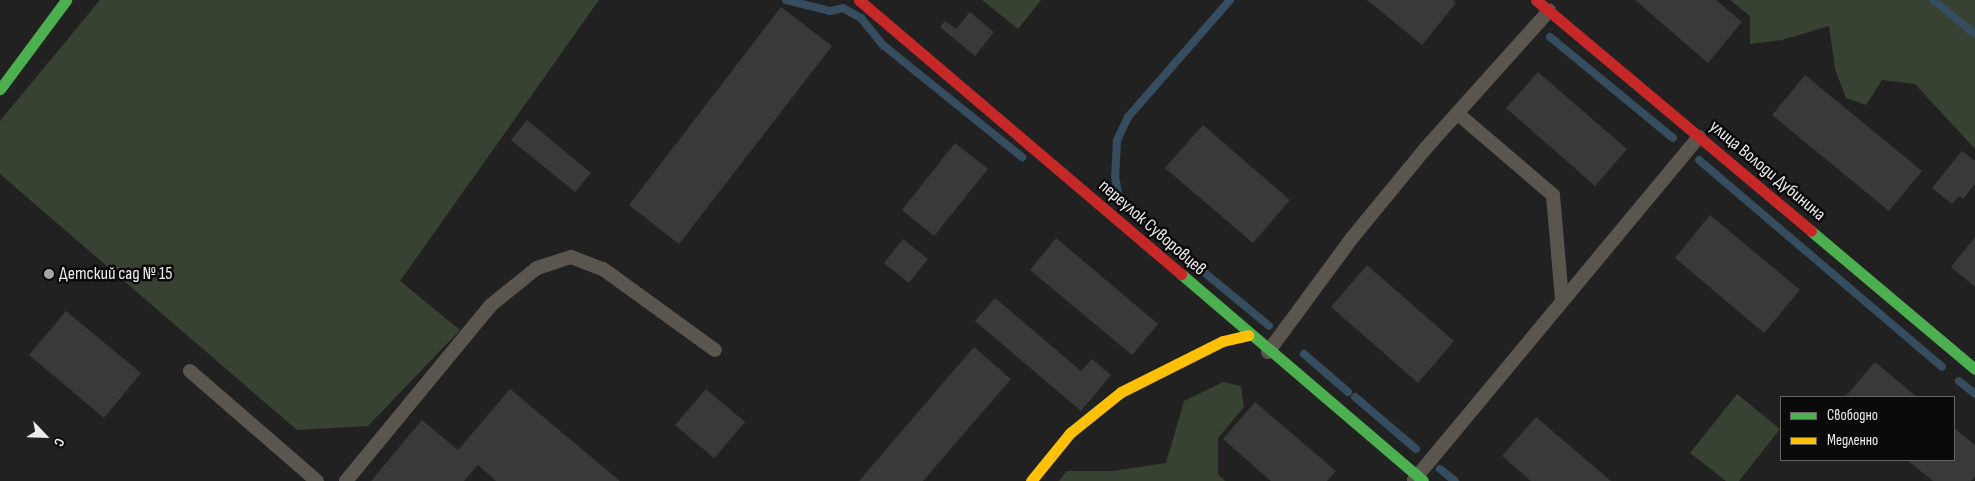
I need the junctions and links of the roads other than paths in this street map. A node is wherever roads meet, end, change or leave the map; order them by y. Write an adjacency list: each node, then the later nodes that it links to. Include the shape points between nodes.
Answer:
1 (66, 0): 5 (street)
2 (859, 0): 9 (street, переулок Суворовцев)
3 (1536, 0): 4 (street, улица Володи Дубинина)
4 (1549, 11): 6 (lane); 7 (street, улица Володи Дубинина)
5 (0, 89)
6 (1456, 112): 8 (lane, via 1553,194); 11 (lane, via 1352,238)
7 (1700, 136): 8 (lane); 12 (street, улица Володи Дубинина)
8 (1562, 300): 14 (lane)
9 (1248, 335): 11 (street, переулок Суворовцев); 17 (street, via 1223,341 1122,392 1070,433)
10 (715, 350): 16 (lane, via 603,269 572,257 537,268 491,305)
11 (1268, 352): 14 (street, переулок Суворовцев)
12 (1975, 369)
13 (190, 371): 15 (lane)
14 (1417, 479)
15 (317, 481)
16 (346, 481)
17 (1031, 481)

